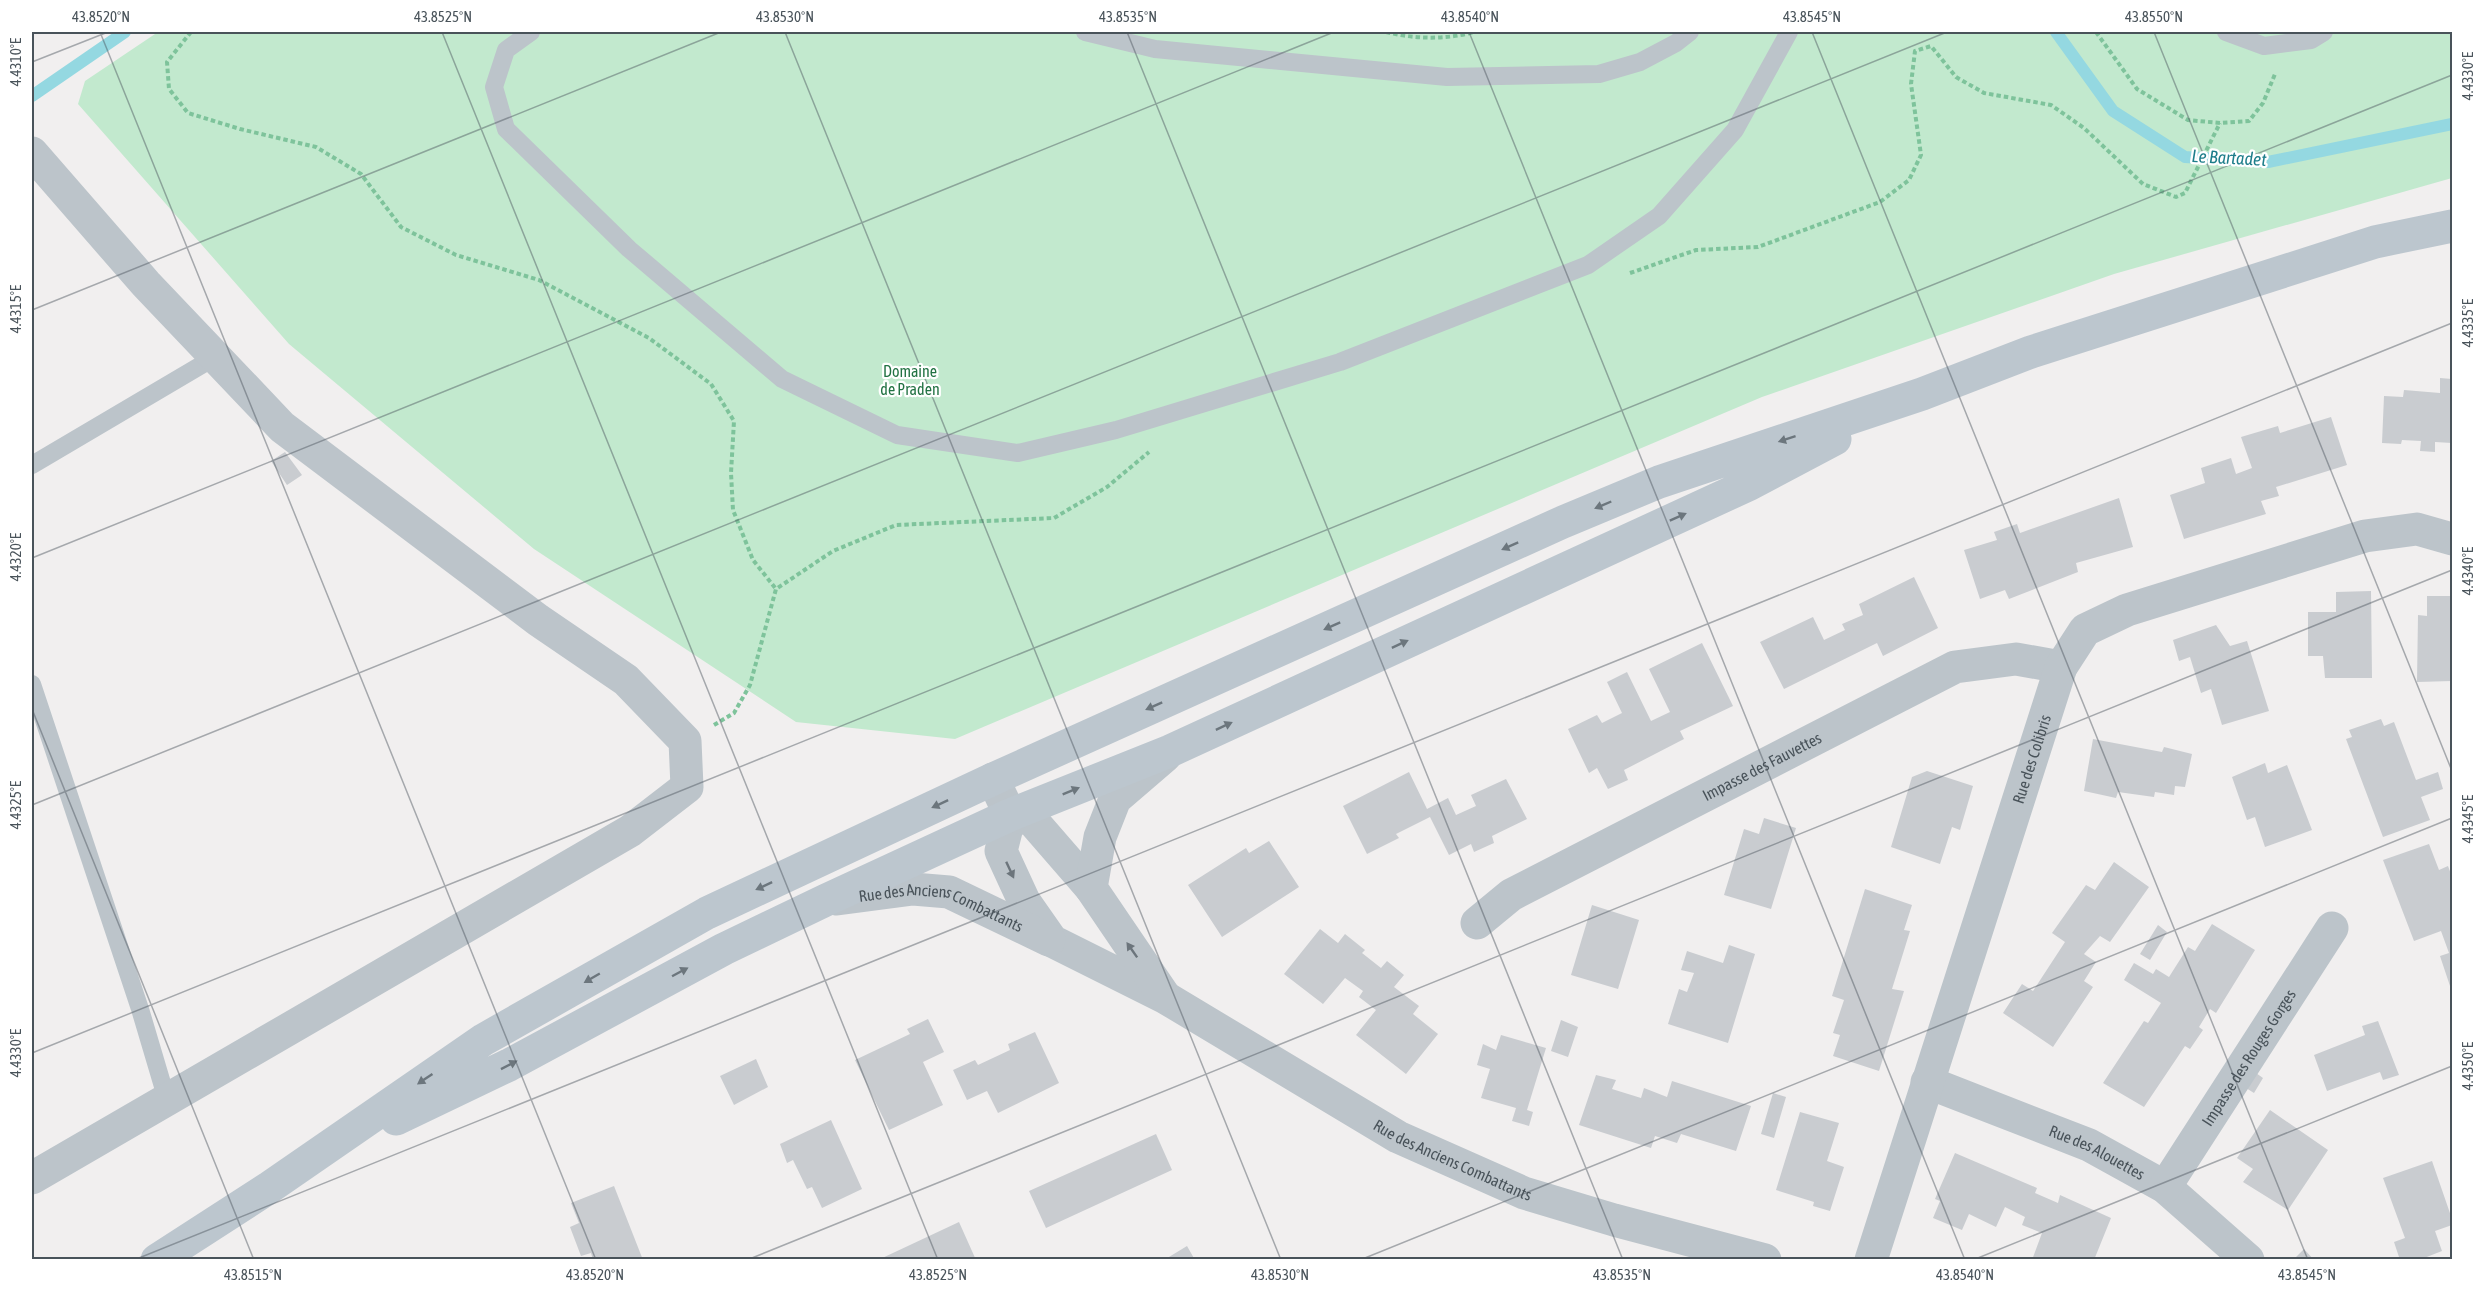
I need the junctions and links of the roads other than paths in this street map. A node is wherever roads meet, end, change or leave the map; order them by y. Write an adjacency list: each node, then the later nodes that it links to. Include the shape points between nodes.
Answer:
1 (531, 32): 4 (lane, via 506,50 494,87 506,129 630,249 782,379 897,435 1018,453 1116,430 1340,362 1588,265 1659,216 1735,130)
2 (1084, 32): 3 (lane, via 1155,49 1447,77 1599,74 1640,62)
3 (1690, 32)
4 (1789, 32)
5 (2226, 32): 6 (lane, via 2264,46 2311,40)
6 (2324, 32)
7 (32, 153): 9 (street)
8 (2452, 226): 10 (main road, via 2375,242 2031,352)
9 (215, 357): 11 (lane); 25 (street, via 282,427 538,620 626,680 685,741 687,787 630,831)
10 (1922, 394): 15 (main road, one-way to 10, via 1750,484); 16 (main road, one-way to 16, via 1659,482)
11 (32, 465)
12 (2452, 539): 13 (street, Rue des Colibris, via 2417,529 2365,536 2127,610 2085,630)
13 (2061, 667): 20 (street, Impasse des Fauvettes, via 2016,659 1955,667 1511,895); 24 (street, Rue des Colibris)
14 (32, 684): 25 (lane)
15 (1170, 751): 17 (main road, one-way to 15); 18 (street, via 1115,799 1100,837)
16 (993, 779): 17 (street); 26 (main road, one-way to 26, via 707,913 483,1040)
17 (1010, 815): 18 (street, Rue des Anciens Combattants, via 1032,820); 19 (main road); 22 (street, Rue des Anciens Combattants, one-way to 22, via 1001,851 1024,901)
18 (1091, 888): 23 (street, Rue des Anciens Combattants, one-way to 18)
19 (826, 900): 22 (street, Rue des Anciens Combattants, via 913,889 949,892); 26 (main road, one-way to 19, via 509,1065 724,949)
20 (1477, 923)
21 (2332, 928): 28 (street, Impasse des Rouges Gorges)
22 (1052, 941): 23 (street, Rue des Anciens Combattants)
23 (1166, 998): 29 (street, Rue des Anciens Combattants, via 1398,1137 1524,1193)
24 (1927, 1082): 28 (street, Rue des Alouettes, via 2089,1145); 32 (street, Rue des Colibris)
25 (167, 1100): 27 (street)
26 (304, 1162): 30 (main road)
27 (32, 1178)
28 (2165, 1187): 33 (street, Rue des Alouettes)
29 (1674, 1248): 31 (street, Rue des Anciens Combattants)
30 (157, 1260)
31 (1765, 1260)
32 (1871, 1260)
33 (2247, 1260)

